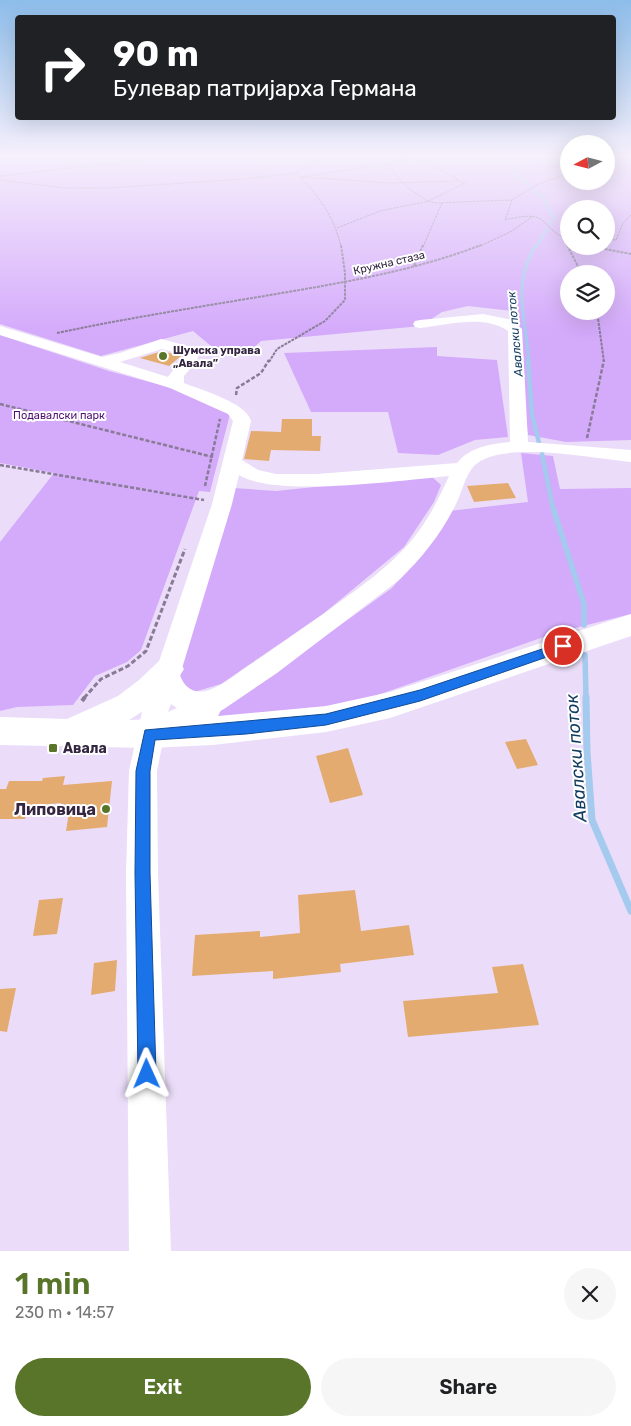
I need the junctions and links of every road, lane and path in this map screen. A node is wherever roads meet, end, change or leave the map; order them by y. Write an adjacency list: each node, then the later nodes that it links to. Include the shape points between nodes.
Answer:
1 (327, 214): 7 (path)
2 (371, 214): 7 (path)
3 (437, 214): 12 (path)
4 (507, 214): 6 (path, via 505,220 527,215)
5 (631, 215): 9 (path)
6 (532, 217): 8 (path, via 544,219); 12 (path, Кружна стаза, via 482,245)
7 (337, 228): 13 (path)
8 (560, 235)
9 (615, 240)
10 (615, 251): 11 (path)
11 (631, 254)
12 (414, 266): 13 (path, Кружна стаза)
13 (346, 282): 17 (path); 21 (path, Кружна стаза, via 345,300 325,321 277,349 261,373 237,388)
14 (599, 320): 23 (path, via 605,358)
15 (420, 324): 22 (street, via 488,318 506,322 516,329)
16 (0, 330): 17 (street)
17 (26, 339): 18 (street)
18 (99, 362): 19 (street); 19 (street, via 124,358 161,344 187,350 192,353 191,357 176,375)
19 (176, 385): 21 (street)
20 (0, 404): 28 (path, via 211,457)
21 (234, 410): 25 (street, via 242,421)
22 (519, 447): 23 (street); 27 (street, via 483,452)
23 (584, 453): 24 (street)
24 (631, 456)
25 (233, 462): 27 (street, via 252,474 276,480); 29 (street)
26 (0, 465): 28 (path)
27 (462, 469): 35 (street, via 433,526 408,557 378,585)
28 (202, 500): 29 (path); 30 (path)
29 (222, 504): 33 (street)
30 (199, 509)
31 (187, 544): 34 (path, via 146,651 128,666 101,679)
32 (631, 625): 35 (main road, via 390,704 326,719)
33 (168, 672): 35 (street, via 170,688 181,698 201,702); 37 (main road, via 155,686 120,711 78,728); 38 (street)
34 (78, 707)
35 (212, 712): 38 (main road)
36 (0, 731): 37 (main road)
37 (55, 732): 38 (main road)
38 (150, 734): 39 (street, via 143,771 142,873)
39 (150, 1251)

